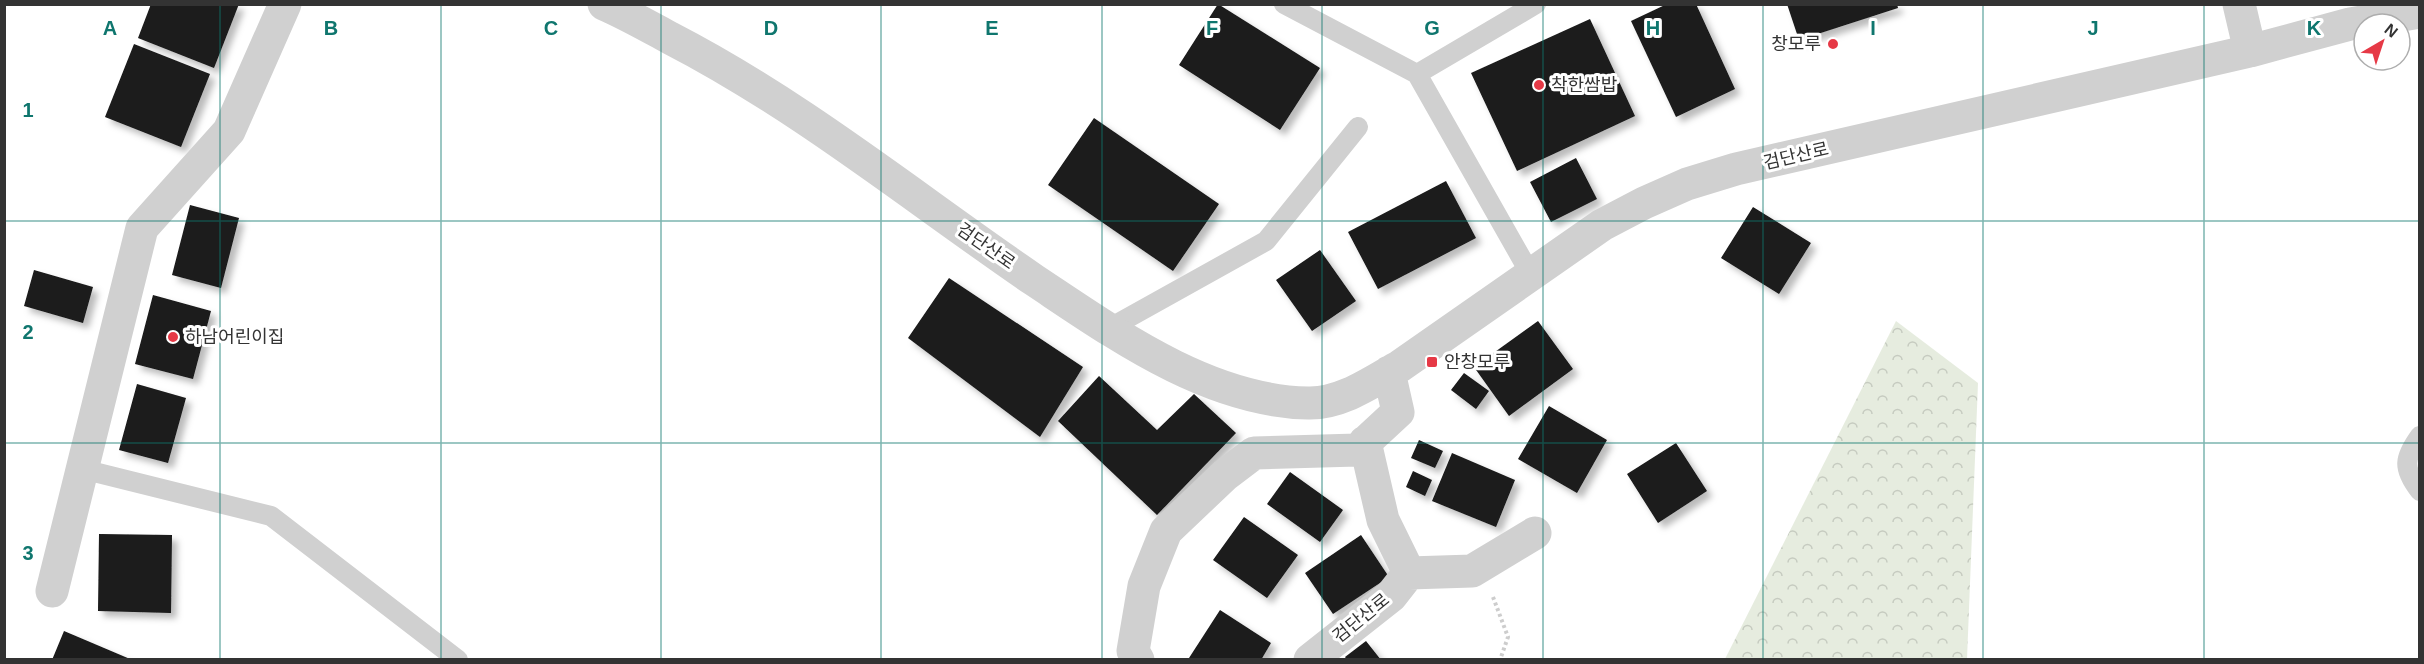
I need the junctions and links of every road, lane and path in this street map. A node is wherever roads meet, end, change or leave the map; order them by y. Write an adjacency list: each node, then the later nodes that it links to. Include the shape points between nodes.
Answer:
1 (285, 4): 15 (street, via 229,130 142,228)
2 (604, 4): 11 (street, 검단산로, via 749,81)
3 (1284, 4): 8 (lane)
4 (1536, 4): 8 (lane)
5 (2239, 4): 7 (street)
6 (2420, 12): 7 (street, 검단산로, via 2350,24)
7 (2250, 51): 10 (street, 검단산로, via 1707,178 1602,225)
8 (1417, 74): 10 (lane)
9 (1358, 127): 11 (lane, via 1266,240)
10 (1531, 275): 12 (street, 검단산로)
11 (1108, 329): 12 (street, 검단산로, via 1162,361 1222,386 1278,400 1309,404 1335,400)
12 (1389, 372): 14 (street, via 1398,412)
13 (2420, 436): 16 (lane, via 2407,453 2406,468)
14 (1365, 442): 19 (street, via 1383,520); 22 (street, via 1357,450 1254,453 1166,531 1144,586 1133,651)
15 (82, 469): 20 (street); 21 (lane, via 271,516)
16 (2420, 491)
17 (1535, 533): 18 (street)
18 (1472, 571): 19 (street); 24 (path, via 1487,586 1508,637)
19 (1409, 573): 23 (street, 검단산로, via 1391,596)
20 (52, 591)
21 (458, 660)
22 (1138, 660)
23 (1310, 660)
24 (1500, 660)

